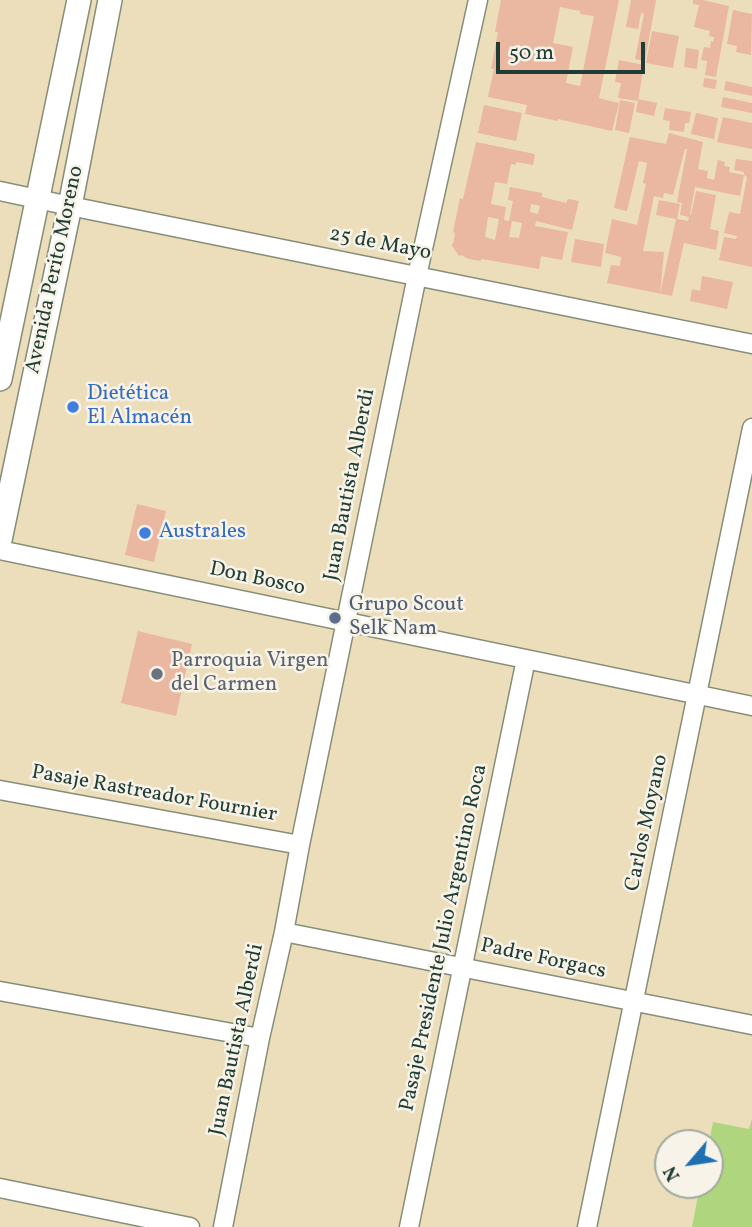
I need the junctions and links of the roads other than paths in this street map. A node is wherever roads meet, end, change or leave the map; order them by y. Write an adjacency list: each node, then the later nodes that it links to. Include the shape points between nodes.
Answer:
1 (79, 0): 5 (street, Avenida Perito Moreno)
2 (110, 0): 6 (street, Avenida Perito Moreno)
3 (478, 0): 7 (street, Juan Bautista Alberdi)
4 (0, 191): 5 (street, 25 de Mayo)
5 (38, 199): 6 (street, 25 de Mayo); 9 (street, Avenida Perito Moreno)
6 (69, 206): 7 (street, 25 de Mayo); 11 (street, Avenida Perito Moreno)
7 (417, 276): 8 (street, 25 de Mayo); 13 (street, Juan Bautista Alberdi)
8 (752, 344)
9 (0, 379)
10 (752, 428): 15 (street, Carlos Moyano)
11 (0, 540)
12 (0, 550): 13 (street, Don Bosco)
13 (346, 622): 14 (street, Don Bosco); 18 (street, Juan Bautista Alberdi)
14 (526, 659): 15 (street, Don Bosco); 20 (street, Pasaje Presidente Julio Argentino Roca)
15 (697, 694): 16 (street, Don Bosco); 22 (street, Carlos Moyano)
16 (752, 706)
17 (0, 790): 18 (street, Pasaje Rastreador Fournier)
18 (300, 845): 19 (street, Juan Bautista Alberdi)
19 (284, 932): 20 (street, Padre Forgacs); 24 (street, Juan Bautista Alberdi)
20 (461, 967): 22 (street, Padre Forgacs); 28 (street, Pasaje Presidente Julio Argentino Roca)
21 (0, 991): 24 (street)
22 (634, 1002): 23 (street, Padre Forgacs); 29 (street, Carlos Moyano)
23 (752, 1026)
24 (260, 1038): 27 (street, Juan Bautista Alberdi)
25 (0, 1188): 26 (street)
26 (190, 1227)
27 (223, 1227)
28 (409, 1227)
29 (587, 1227)

